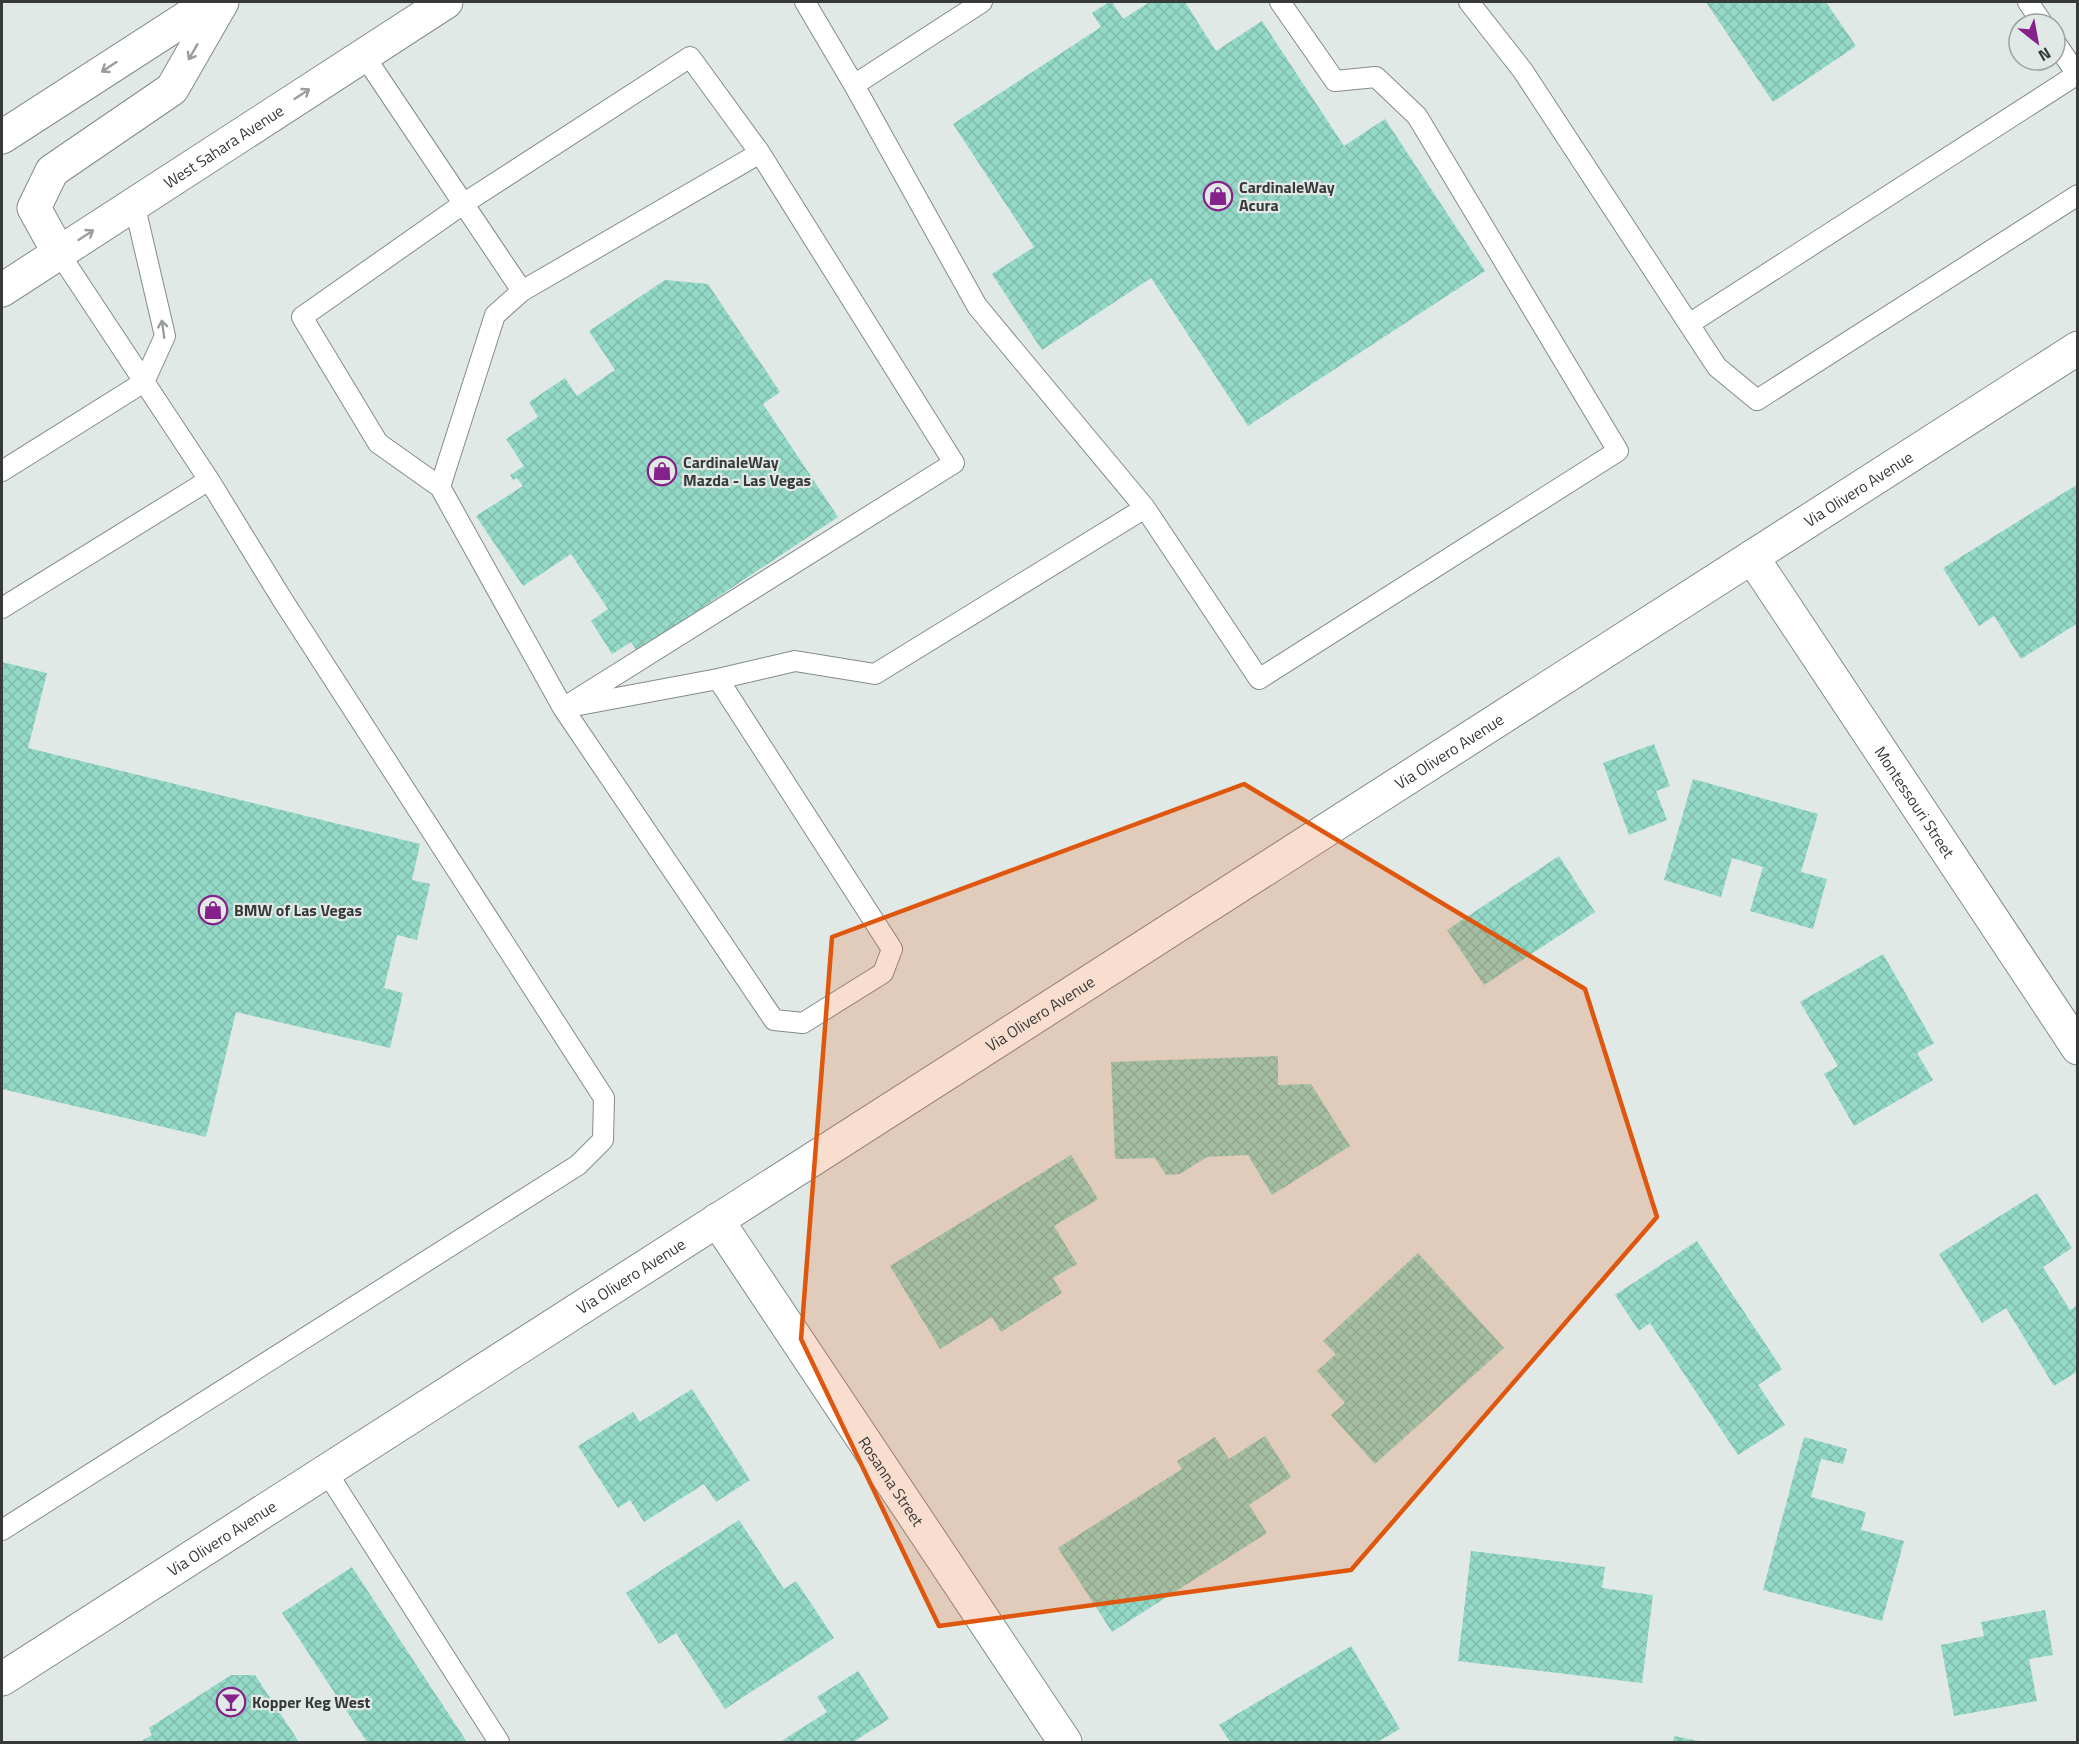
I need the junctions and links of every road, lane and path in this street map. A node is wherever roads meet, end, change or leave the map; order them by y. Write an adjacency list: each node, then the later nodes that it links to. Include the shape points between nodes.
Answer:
1 (211, 2): 12 (street, one-way to 12)
2 (222, 2): 17 (street, one-way to 17, via 172,89 52,171 34,208)
3 (446, 2): 8 (street, West Sahara Avenue)
4 (805, 2): 11 (lane)
5 (982, 2): 11 (lane)
6 (1280, 2): 26 (lane, via 1335,81 1376,77 1416,116 1618,451 1259,679)
7 (1469, 2): 20 (lane, via 1523,71)
8 (363, 54): 15 (street, West Sahara Avenue, one-way to 8); 16 (lane)
9 (2067, 60): 10 (lane)
10 (2077, 75): 20 (lane)
11 (854, 85): 26 (lane, via 977,306)
12 (2, 137)
13 (760, 153): 16 (lane, via 690,57); 19 (lane); 30 (lane, via 954,463)
14 (2078, 195): 20 (lane, via 1757,400 1717,367)
15 (135, 203): 17 (street, West Sahara Avenue, one-way to 15); 22 (lane, one-way to 15, via 165,336)
16 (463, 204): 19 (lane); 25 (lane, via 302,317 378,443)
17 (59, 253): 18 (street, West Sahara Avenue); 22 (lane)
18 (2, 290)
19 (522, 291): 25 (lane, via 495,315)
20 (1689, 324)
21 (2078, 348): 27 (street, Via Olivero Avenue)
22 (144, 382): 23 (lane); 24 (lane)
23 (2, 471)
24 (209, 480): 28 (lane); 34 (lane, via 604,1098 603,1140 578,1165)
25 (440, 487): 30 (lane)
26 (1145, 508): 29 (lane, via 875,675 795,661)
27 (1752, 557): 31 (street, Montessouri Street); 32 (street, Via Olivero Avenue)
28 (2, 608)
29 (718, 679): 30 (lane); 30 (lane, via 892,949 883,973 803,1023 774,1020)
30 (562, 708)
31 (2078, 1047)
32 (717, 1220): 33 (street, Via Olivero Avenue); 37 (street, Rosanna Street)
33 (326, 1471): 35 (street, Via Olivero Avenue); 36 (lane)
34 (2, 1530)
35 (2, 1680)
36 (499, 1743)
37 (1065, 1743)

